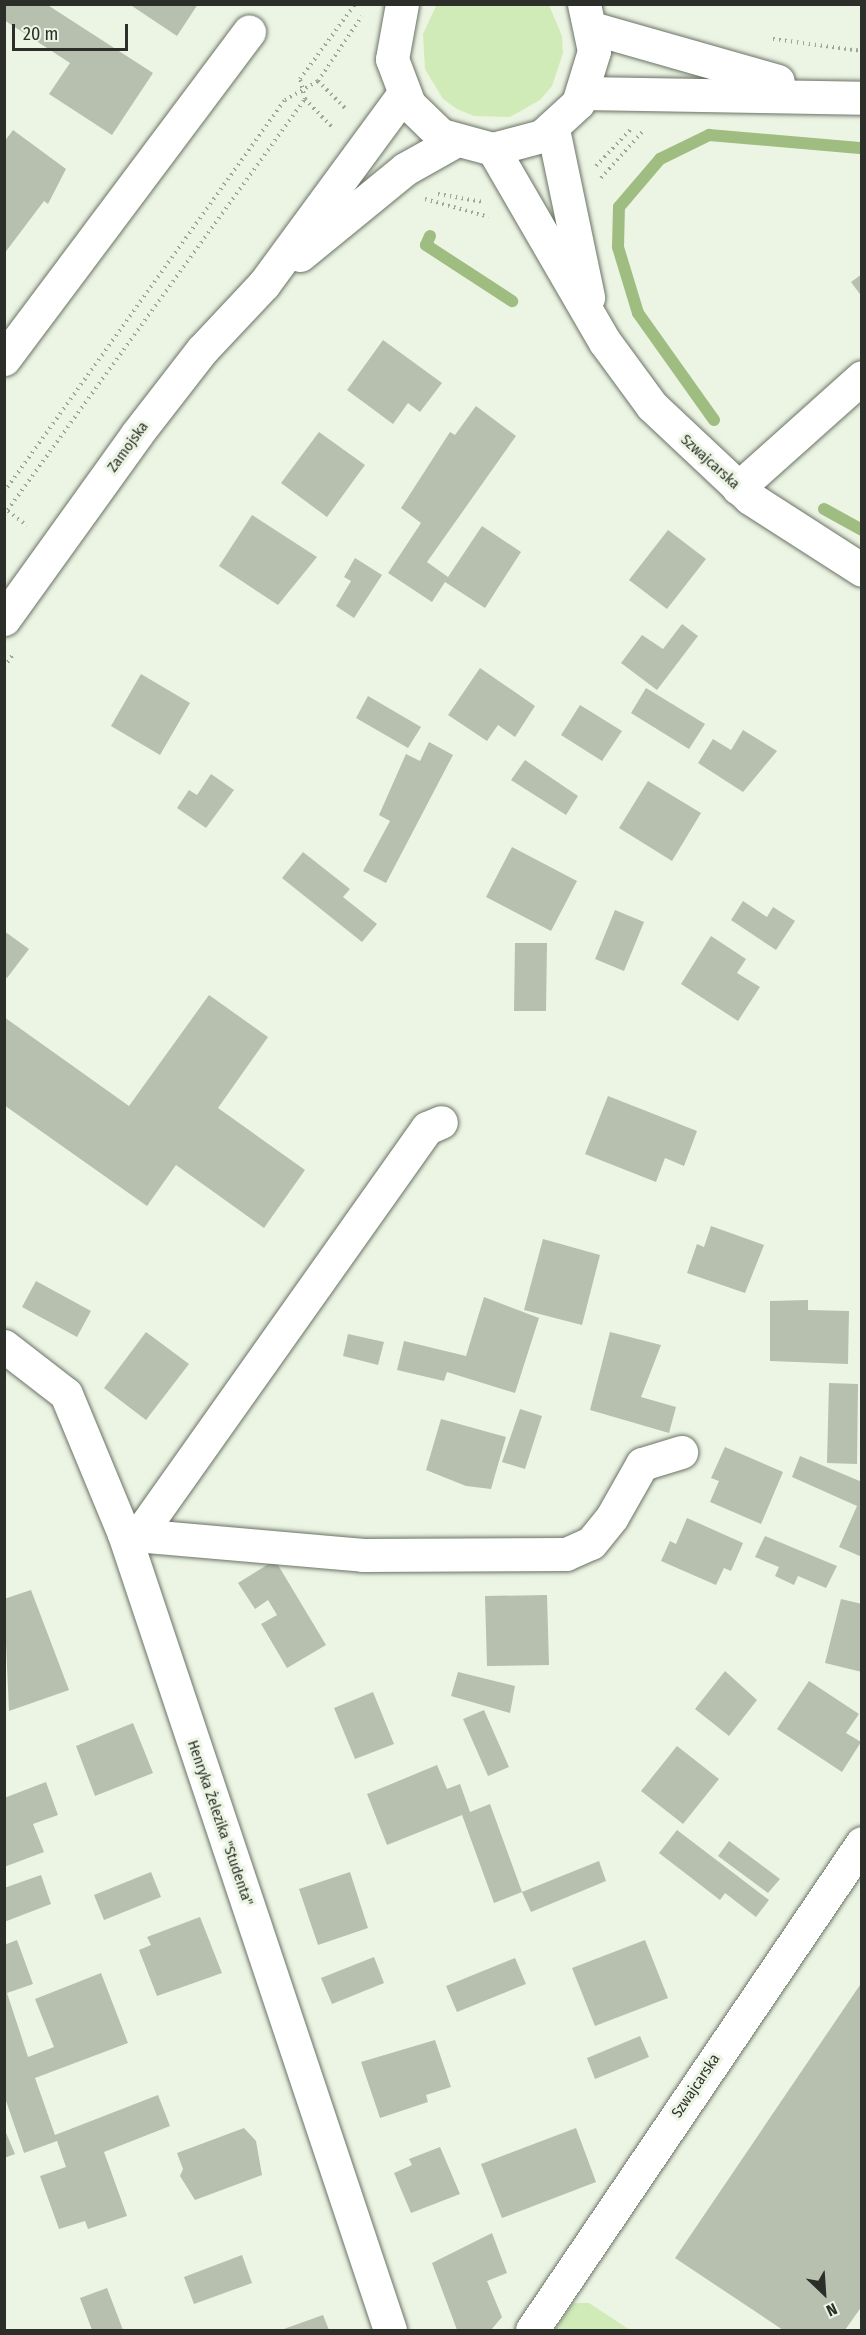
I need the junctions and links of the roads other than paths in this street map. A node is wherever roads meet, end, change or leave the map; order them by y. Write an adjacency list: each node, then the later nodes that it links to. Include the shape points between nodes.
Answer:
1 (402, 4): 6 (street, via 392,47)
2 (588, 16): 4 (street, via 593,61); 5 (street)
3 (249, 32): 13 (street)
4 (584, 93): 5 (street); 8 (street)
5 (824, 93): 7 (street)
6 (403, 95): 9 (street, via 423,122); 11 (street, Zamojska)
7 (861, 98)
8 (553, 129): 10 (street, via 531,142); 12 (street, Szwajcarska)
9 (453, 142): 10 (street); 11 (street, Zamojska, via 405,169)
10 (493, 149): 12 (street, Szwajcarska)
11 (264, 284): 17 (street, Zamojska, via 142,427)
12 (593, 319): 15 (street, Szwajcarska, via 652,406)
13 (4, 359)
14 (861, 377): 15 (street)
15 (738, 488): 16 (street, Szwajcarska)
16 (861, 570)
17 (4, 619)
18 (441, 1122): 21 (street, via 427,1128)
19 (4, 1346): 21 (street, Henryka Żelezika "Studenta", via 66,1394)
20 (681, 1452): 21 (street, via 642,1464 612,1517 591,1543 566,1554 363,1555)
21 (131, 1535): 23 (street, Henryka Żelezika "Studenta")
22 (861, 1842): 24 (street, Szwajcarska)
23 (390, 2331)
24 (532, 2331)

